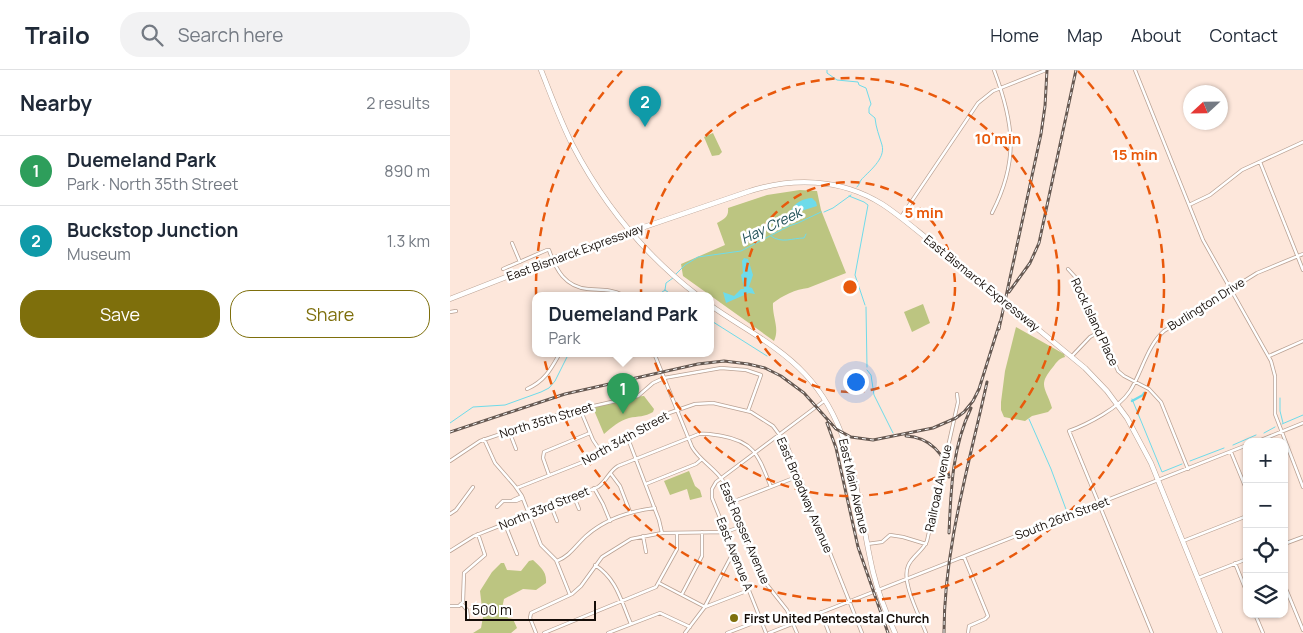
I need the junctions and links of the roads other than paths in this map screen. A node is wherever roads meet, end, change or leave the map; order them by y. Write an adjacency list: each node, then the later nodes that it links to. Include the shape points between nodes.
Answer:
1 (541, 70): 10 (main road, via 572,143)
2 (994, 70): 5 (street)
3 (1046, 70): 5 (street)
4 (1135, 70): 8 (street)
5 (1001, 88): 9 (street, via 1009,119 1011,147 1006,181); 11 (street, via 975,106)
6 (1303, 142): 7 (street)
7 (1260, 162): 8 (street, via 1240,170 1210,195); 16 (street)
8 (1189, 205): 22 (street, via 1203,240)
9 (992, 213)
10 (619, 217): 12 (main road); 13 (main road, via 624,228)
11 (901, 218): 12 (main road, East Bismarck Expressway, via 854,191 827,184 798,182 759,188); 31 (main road, East Bismarck Expressway, bridge)
12 (631, 232): 13 (main road, East Bismarck Expressway); 24 (main road)
13 (618, 236): 17 (main road, East Bismarck Expressway)
14 (512, 243): 18 (street)
15 (1303, 254): 16 (street, Burlington Drive)
16 (1298, 257): 21 (street); 22 (street, Burlington Drive, via 1258,272)
17 (552, 259): 18 (street, via 549,250 545,250); 23 (street, via 561,276 573,285); 25 (main road, East Bismarck Expressway)
18 (520, 262): 19 (street)
19 (503, 269)
20 (1068, 270): 29 (street, Rock Island Place, via 1078,280)
21 (1303, 270)
22 (1230, 289): 32 (street); 36 (street, Burlington Drive, via 1161,333)
23 (616, 292)
24 (693, 292)
25 (450, 299)
26 (714, 308): 39 (main road, East Main Avenue, via 786,356)
27 (456, 311): 28 (street)
28 (450, 312)
29 (1101, 331): 31 (street, via 1089,338); 36 (street, Rock Island Place, via 1118,371)
30 (1303, 341): 32 (street)
31 (1072, 356): 40 (main road, East Bismarck Expressway)
32 (1269, 356): 46 (street, via 1275,376 1275,413)
33 (558, 357): 37 (street, via 546,377)
34 (656, 357): 35 (street, East Rosser Avenue)
35 (664, 378): 41 (street, North 35th Street, via 638,396); 42 (street, East Rosser Avenue); 43 (street, North 35th Street, via 721,368 742,369 761,375)
36 (1135, 382): 40 (street, Burlington Drive); 61 (street, Rock Island Place, via 1149,389 1161,402)
37 (527, 389)
38 (957, 394): 100 (street, Railroad Avenue, via 958,402)
39 (826, 400): 48 (street); 99 (main road, East Main Avenue, via 847,447)
40 (1117, 404): 66 (main road, East Bismarck Expressway, via 1138,435); 77 (street, Burlington Drive, via 1093,421 1069,431)
41 (580, 409): 45 (street, North 35th Street); 47 (street)
42 (677, 410): 43 (street, East Broadway Avenue, via 706,403); 49 (street, North 34th Street); 50 (street, East Rosser Avenue)
43 (748, 410): 48 (street, East Broadway Avenue, via 767,421)
44 (1303, 423): 46 (street)
45 (509, 430): 52 (street, North 35th Street); 54 (street)
46 (1281, 432): 51 (street); 71 (street)
47 (590, 433): 55 (street); 63 (street, via 544,452 542,458)
48 (780, 434): 56 (street); 64 (street, East Broadway Avenue)
49 (626, 436): 55 (street, North 34th Street); 58 (street)
50 (688, 438): 56 (street, North 33rd Street, via 705,434 734,438); 58 (street, North 33rd Street); 59 (street, East Rosser Avenue)
51 (1266, 438)
52 (484, 439): 60 (street, North 35th Street); 72 (street, via 495,463)
53 (1243, 448): 57 (street, South 26th Street)
54 (516, 449)
55 (601, 452): 63 (street, North 34th Street)
56 (756, 452): 65 (street); 70 (street)
57 (1231, 452): 61 (street, South 26th Street); 67 (street)
58 (636, 459): 62 (street, North 33rd Street); 68 (street)
59 (702, 459): 65 (street, East Rosser Avenue); 68 (street, via 698,464)
60 (450, 462)
61 (1188, 468): 66 (street, South 26th Street)
62 (610, 473): 73 (street, North 33rd Street, via 604,483); 82 (street)
63 (549, 475): 72 (street, North 34th Street)
64 (799, 476): 70 (street); 119 (street, East Broadway Avenue)
65 (722, 478): 76 (street, East Rosser Avenue); 91 (street, East Avenue A, via 714,485 711,494)
66 (1158, 480): 77 (street, South 26th Street); 97 (main road, East Bismarck Expressway)
67 (1244, 483)
68 (646, 484): 80 (street)
69 (473, 487): 83 (street)
70 (771, 487): 76 (street)
71 (1303, 487)
72 (516, 488): 75 (street)
73 (594, 488): 74 (street, North 33rd Street); 87 (street)
74 (574, 496): 78 (street, North 33rd Street); 81 (street)
75 (522, 497): 79 (street, via 516,501 503,501); 84 (street)
76 (732, 502): 89 (street, East Rosser Avenue)
77 (1099, 504): 105 (street, South 26th Street); 144 (street)
78 (551, 505): 84 (street, North 33rd Street); 86 (street)
79 (498, 508)
80 (655, 508): 82 (street); 92 (street)
81 (579, 509)
82 (630, 512): 87 (street)
83 (450, 514)
84 (529, 514): 88 (street, North 33rd Street); 107 (street, via 541,545)
85 (1243, 518): 97 (street)
86 (557, 521)
87 (610, 521): 107 (street, via 591,532 567,556)
88 (504, 524): 94 (street, North 33rd Street); 104 (street)
89 (742, 526): 91 (street); 129 (street, East Rosser Avenue, via 764,582 786,608)
90 (702, 532): 91 (street); 93 (street); 116 (street, via 702,556)
91 (726, 532): 103 (street, East Avenue A)
92 (662, 533): 93 (street); 95 (street)
93 (677, 533): 112 (street, via 676,549)
94 (478, 534): 101 (street, North 33rd Street); 121 (street, via 485,556 464,574)
95 (643, 536): 102 (street); 109 (street, via 624,542)
96 (1303, 537): 98 (street)
97 (1183, 541): 110 (main road, East Bismarck Expressway)
98 (1288, 543)
99 (867, 544): 100 (street, via 880,543 890,535); 115 (main road, East Main Avenue)
100 (926, 544): 111 (street, Railroad Avenue, via 909,564)
101 (450, 551)
102 (646, 552)
103 (734, 552): 114 (street, East Avenue A); 123 (street)
104 (517, 554)
105 (964, 556): 111 (street, South 26th Street); 143 (street, via 988,617 970,625)
106 (1243, 560): 108 (street)
107 (557, 561): 118 (street)
108 (1235, 563): 110 (street); 113 (street)
109 (595, 564): 118 (street, via 581,586); 120 (street, via 611,578)
110 (1198, 578): 145 (main road, East Bismarck Expressway)
111 (906, 579): 115 (street, South 26th Street); 142 (street)
112 (659, 582): 116 (street); 120 (street, via 654,588)
113 (1243, 583)
114 (749, 590): 123 (street); 127 (street, East Avenue A)
115 (878, 590): 119 (street, South 26th Street); 141 (main road, East Main Avenue)
116 (682, 594): 123 (street)
117 (1288, 594): 131 (street)
118 (570, 595): 132 (street, via 530,614)
119 (850, 601): 124 (street, South 26th Street); 140 (street, East Broadway Avenue)
120 (622, 602): 128 (street); 133 (street)
121 (462, 604): 122 (street); 125 (street)
122 (450, 606)
123 (705, 607): 130 (street)
124 (821, 612): 129 (street, South 26th Street); 139 (street)
125 (468, 618)
126 (1257, 618): 146 (street)
127 (761, 620): 136 (street); 137 (street, East Avenue A)
128 (631, 624): 130 (street, via 661,613); 134 (street)
129 (793, 624): 137 (street, South 26th Street); 138 (street, East Rosser Avenue)
130 (690, 627): 135 (street)
131 (1303, 630)
132 (536, 633)
133 (544, 633)
134 (610, 633)
135 (685, 633)
136 (727, 633)
137 (768, 633)
138 (797, 633)
139 (829, 633)
140 (862, 633)
141 (895, 633)
142 (926, 633)
143 (968, 633)
144 (1152, 633)
145 (1220, 633)
146 (1263, 633)

